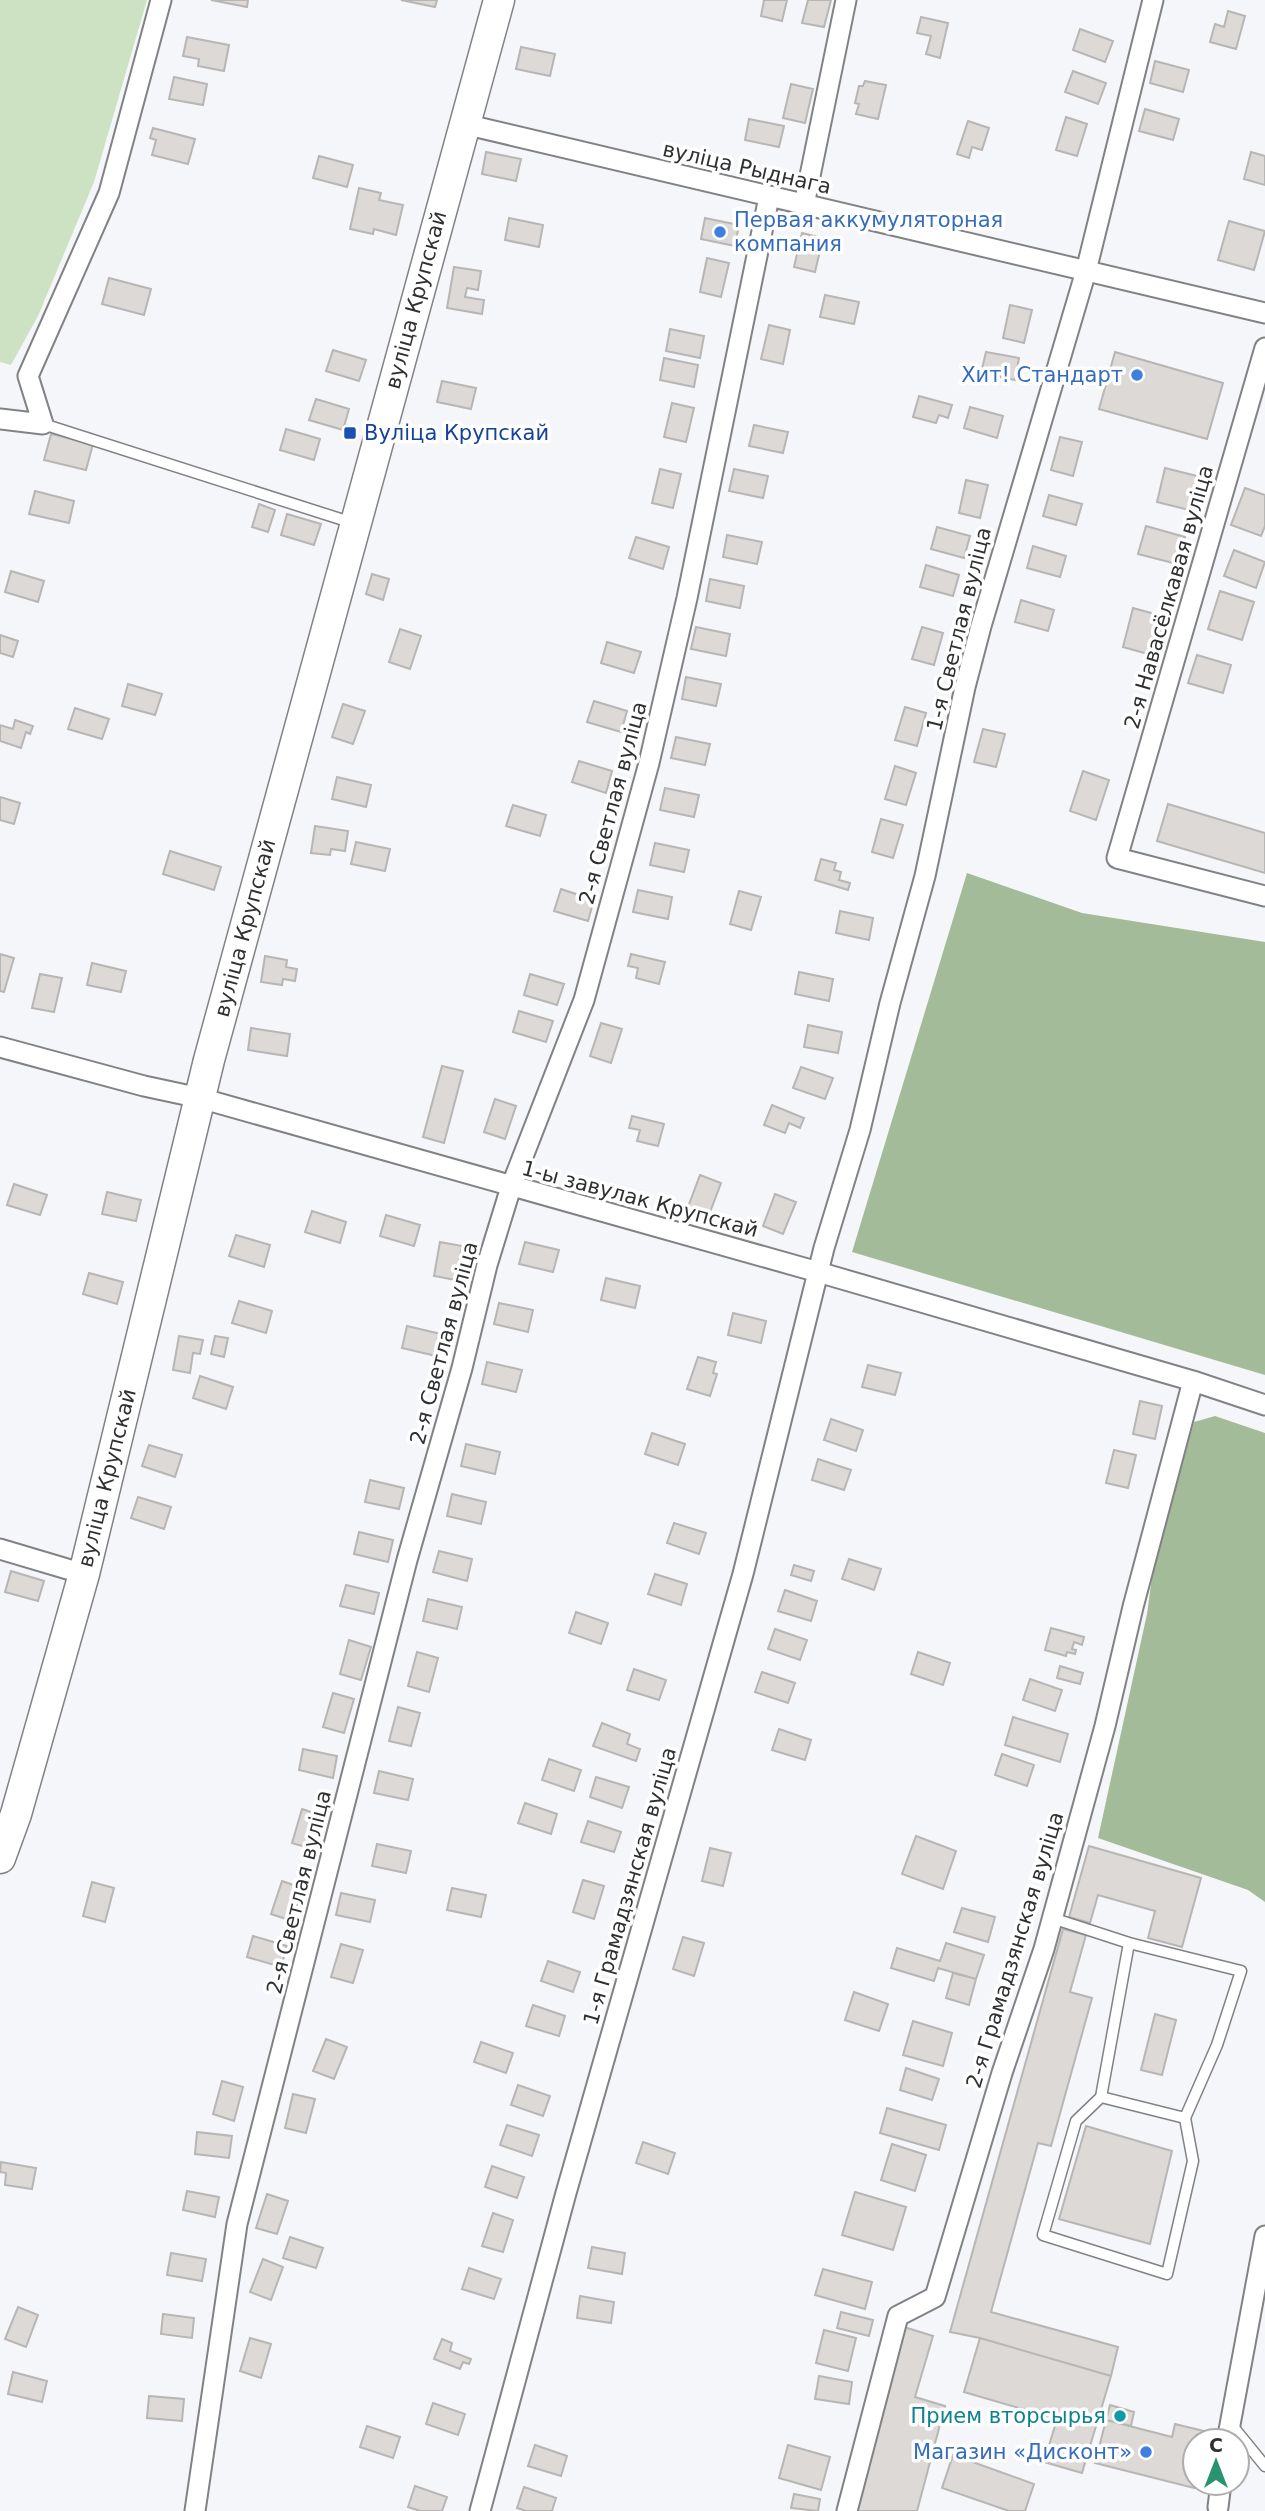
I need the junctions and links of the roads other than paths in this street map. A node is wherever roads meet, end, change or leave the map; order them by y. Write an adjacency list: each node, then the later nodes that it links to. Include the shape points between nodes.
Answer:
1 (161, 0): 12 (street, via 109,193 28,376)
2 (499, 0): 5 (main road, вуліца Крупскай)
3 (846, 0): 7 (street)
4 (1153, 0): 8 (street, 1-я Светлая вуліца)
5 (464, 124): 6 (street, вуліца Рыднага); 13 (main road, вуліца Крупскай)
6 (769, 197): 7 (street, вуліца Рыднага); 17 (street, 2-я Светлая вуліца, via 649,763 584,1000)
7 (804, 205): 8 (street, вуліца Рыднага)
8 (1086, 271): 9 (street, вуліца Рыднага); 18 (street, 1-я Светлая вуліца, via 981,626 925,876 860,1130)
9 (1265, 313)
10 (1265, 348): 14 (street, 2-я Навасёлкавая вуліца, via 1117,858)
11 (0, 419): 12 (street)
12 (43, 424): 13 (lane)
13 (355, 524): 16 (main road, вуліца Крупскай)
14 (1265, 897)
15 (0, 1047): 16 (street, 1-ы завулак Крупскай)
16 (200, 1098): 17 (street, 1-ы завулак Крупскай); 22 (main road, вуліца Крупскай)
17 (511, 1187): 18 (street, 1-ы завулак Крупскай); 32 (street, 2-я Светлая вуліца, via 407,1560 237,2224)
18 (818, 1272): 19 (street, 1-ы завулак Крупскай); 33 (street, 1-я Грамадзянская вуліца, via 743,1574)
19 (1193, 1381): 20 (street, 1-ы завулак Крупскай); 24 (street, 2-я Грамадзянская вуліца)
20 (1265, 1405)
21 (0, 1549): 22 (street)
22 (84, 1574): 23 (main road, вуліца Крупскай)
23 (0, 1858)
24 (1052, 1918): 25 (lane); 34 (street, 2-я Грамадзянская вуліца, via 934,2297 898,2316)
25 (1129, 1942): 26 (lane); 27 (lane, via 1241,1971 1217,2045)
26 (1101, 2097): 27 (lane); 27 (lane, via 1076,2121 1043,2235 1167,2274 1193,2161)
27 (1185, 2118)
28 (1265, 2236): 29 (street)
29 (1229, 2427)
30 (1251, 2453): 31 (lane)
31 (1265, 2466)
32 (195, 2511)
33 (480, 2511)
34 (847, 2511)

